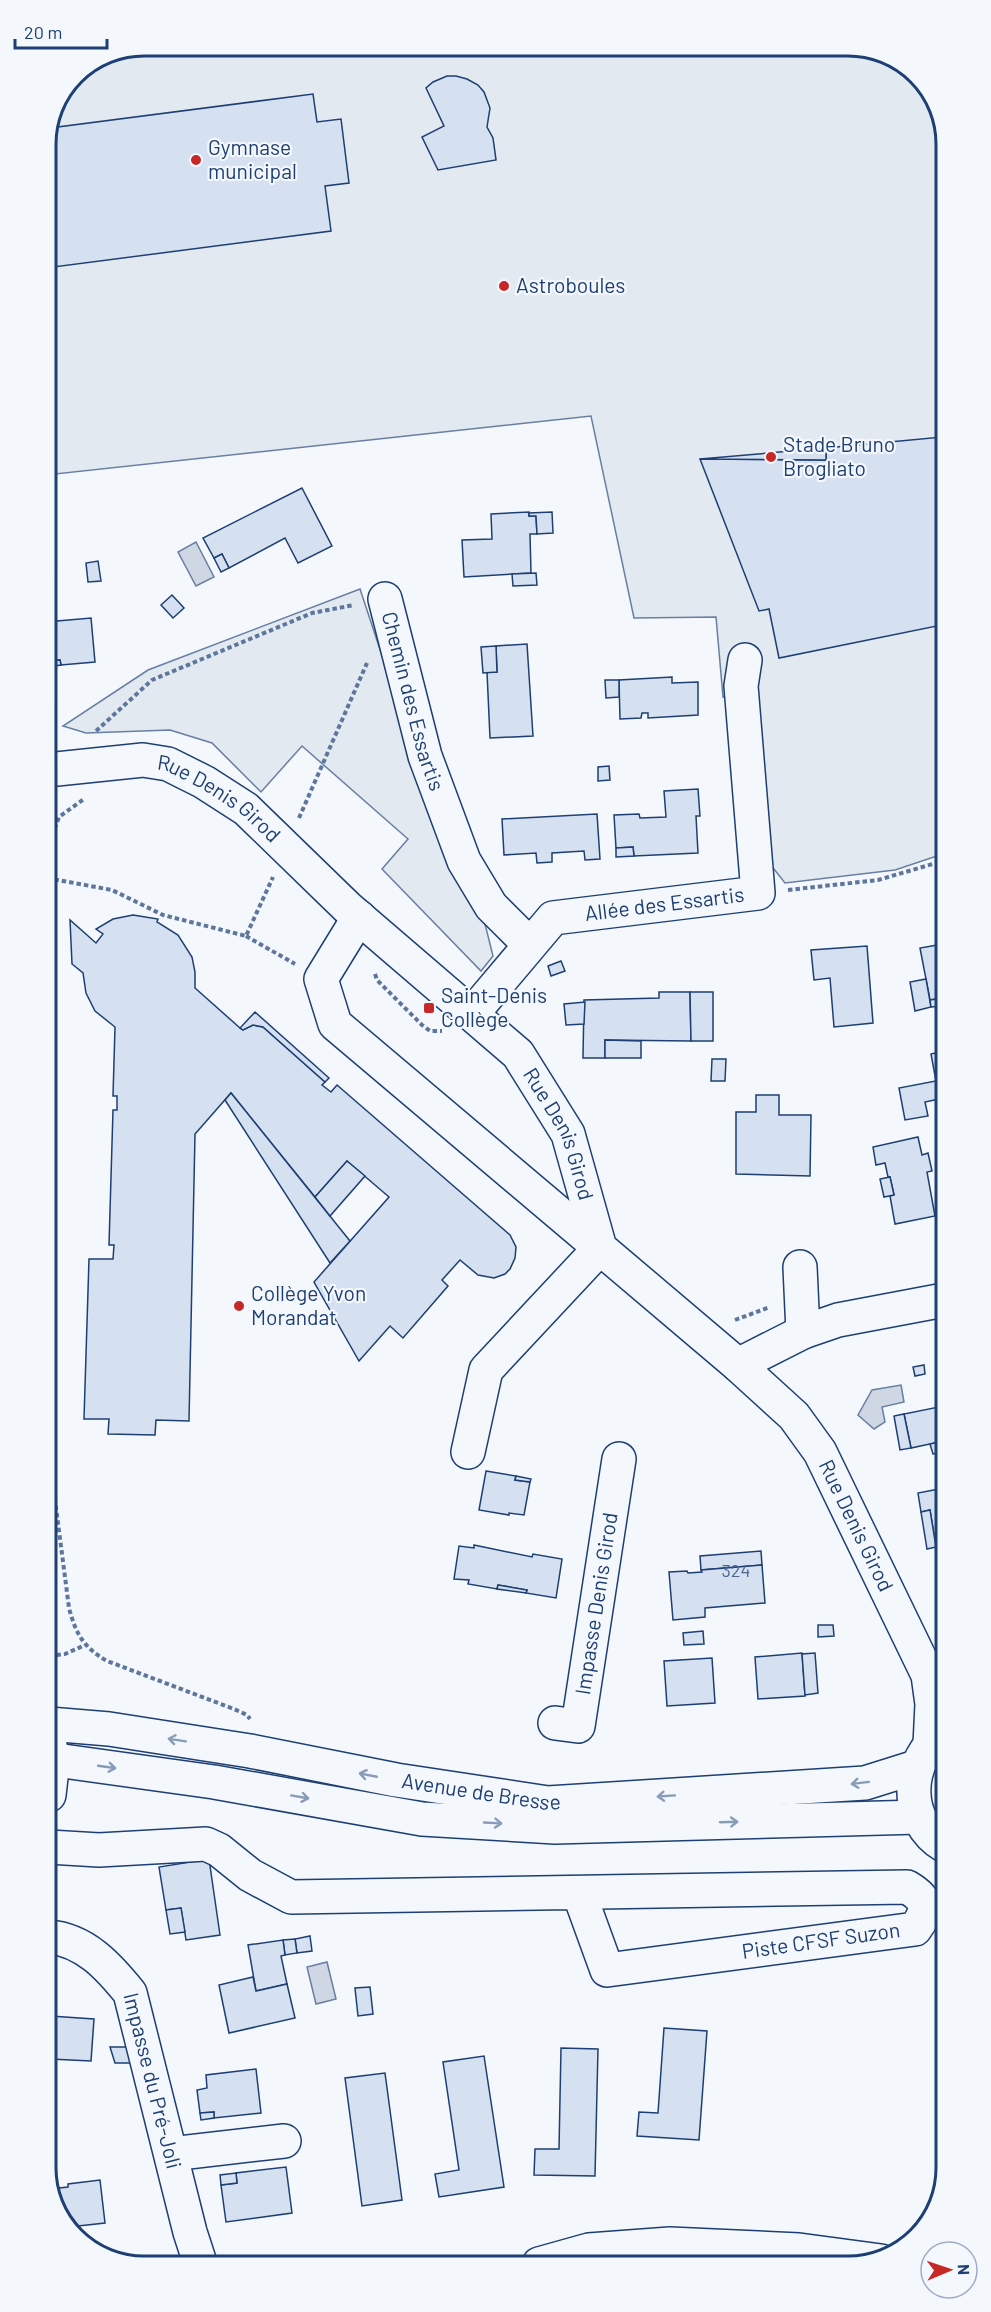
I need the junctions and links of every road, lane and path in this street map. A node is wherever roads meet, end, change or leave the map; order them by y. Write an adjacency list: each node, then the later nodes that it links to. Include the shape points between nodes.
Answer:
1 (385, 599): 4 (path, Chemin des Essartis, via 312,613 152,680); 14 (street, Chemin des Essartis, via 425,756 464,861 491,906)
2 (369, 654): 8 (path)
3 (745, 660): 11 (street, Allée des Essartis, via 741,686)
4 (91, 736)
5 (56, 769): 8 (street, Rue Denis Girod, via 143,760 168,764 246,809)
6 (87, 797): 7 (path, via 59,818)
7 (56, 827)
8 (286, 847): 12 (street, Rue Denis Girod); 13 (path)
9 (936, 863): 11 (path, via 878,880)
10 (56, 880): 13 (path, via 112,890 163,915)
11 (758, 893): 14 (street, Allée des Essartis, via 554,918)
12 (359, 917): 15 (street); 16 (street, Rue Denis Girod)
13 (246, 936): 15 (path)
14 (529, 944): 16 (street)
15 (321, 979): 17 (street, via 335,1024)
16 (472, 1014): 17 (street, Rue Denis Girod, via 518,1054 568,1134)
17 (600, 1248): 21 (street, Rue Denis Girod); 22 (street, via 486,1370)
18 (800, 1267): 20 (street)
19 (936, 1302): 20 (street, via 838,1320)
20 (803, 1332): 21 (street)
21 (738, 1365): 27 (street, Rue Denis Girod, via 794,1416 820,1452)
22 (468, 1452)
23 (620, 1459): 28 (street, Impasse Denis Girod, via 578,1726)
24 (55, 1503): 25 (path, via 69,1608)
25 (85, 1645): 26 (path); 31 (path, via 107,1661 247,1715 253,1724)
26 (55, 1655)
27 (936, 1681): 30 (street, Rue Denis Girod)
28 (555, 1723)
29 (55, 1725): 31 (street, Avenue de Bresse, one-way to 29)
30 (930, 1748): 31 (street, Avenue de Bresse, one-way to 31, via 865,1783 549,1803 396,1780); 33 (street, Rue Denis Girod, via 913,1784)
31 (250, 1751)
32 (55, 1755): 33 (street, Avenue de Bresse, one-way to 33, via 433,1820 555,1827)
33 (919, 1817): 34 (street)
34 (936, 1839)
35 (55, 1847): 36 (street, Piste CFSF Suzon, via 99,1850 206,1844 291,1898)
36 (579, 1893): 36 (street, Piste CFSF Suzon, via 907,1887 919,1894 925,1904 925,1917 915,1929 607,1970)
37 (55, 1938): 39 (street, Impasse du Pré-Joli, via 84,1948 105,1963 130,1993)
38 (284, 2141): 39 (street)
39 (171, 2154): 40 (street, Impasse du Pré-Joli)
40 (198, 2256)
41 (568, 2256): 42 (street, via 589,2250 670,2244)
42 (799, 2256)

